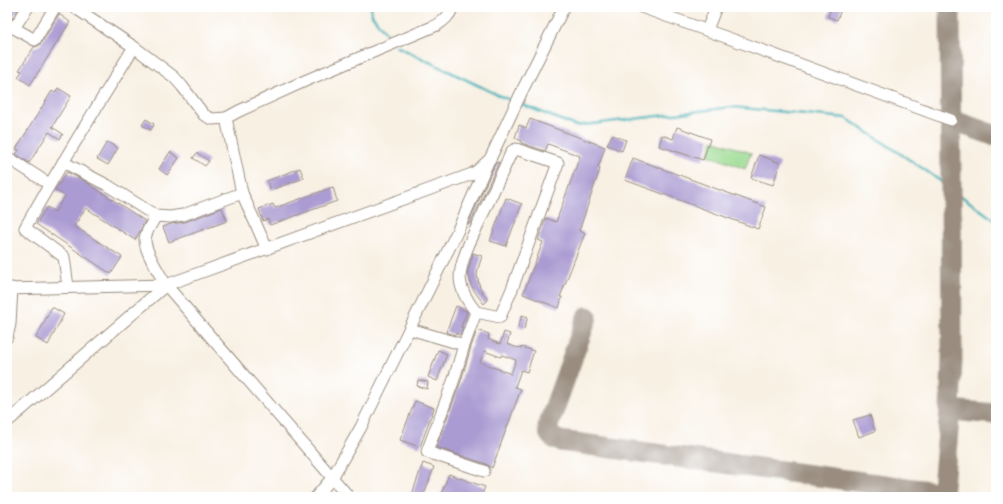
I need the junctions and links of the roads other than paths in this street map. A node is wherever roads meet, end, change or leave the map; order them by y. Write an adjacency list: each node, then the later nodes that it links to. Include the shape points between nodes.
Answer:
1 (28, 7): 8 (lane)
2 (55, 7): 8 (lane, via 35,40)
3 (74, 7): 10 (lane)
4 (453, 7): 11 (lane, via 444,21 437,25 307,80)
5 (564, 7): 14 (lane)
6 (641, 7): 9 (lane)
7 (716, 7): 9 (lane)
8 (11, 26)
9 (707, 30): 12 (lane)
10 (134, 47): 11 (lane, via 174,77 204,116 212,119); 15 (lane)
11 (226, 118): 17 (lane)
12 (951, 120)
13 (7, 157): 16 (lane)
14 (490, 159): 19 (lane); 21 (lane, via 472,174)
15 (63, 162): 16 (lane); 18 (lane, via 107,185)
16 (49, 184): 23 (lane, via 25,228 64,257)
17 (242, 193): 18 (lane, via 183,215); 21 (lane)
18 (156, 216): 22 (lane, via 145,242 148,253)
19 (454, 238): 20 (lane); 27 (lane)
20 (468, 244): 26 (lane, via 459,276 464,295); 26 (lane, via 512,151 516,149 558,163 500,317)
21 (267, 249): 22 (lane)
22 (166, 285): 23 (lane); 30 (lane); 32 (lane)
23 (68, 287): 24 (lane)
24 (10, 289): 25 (lane)
25 (9, 307): 28 (lane, via 10,324)
26 (476, 312): 29 (lane)
27 (410, 329): 29 (lane); 32 (lane, via 361,427)
28 (7, 337)
29 (464, 345): 31 (lane, via 427,452)
30 (7, 422)
31 (484, 470)
32 (332, 478): 33 (lane); 34 (lane)
33 (316, 497)
34 (348, 497)

